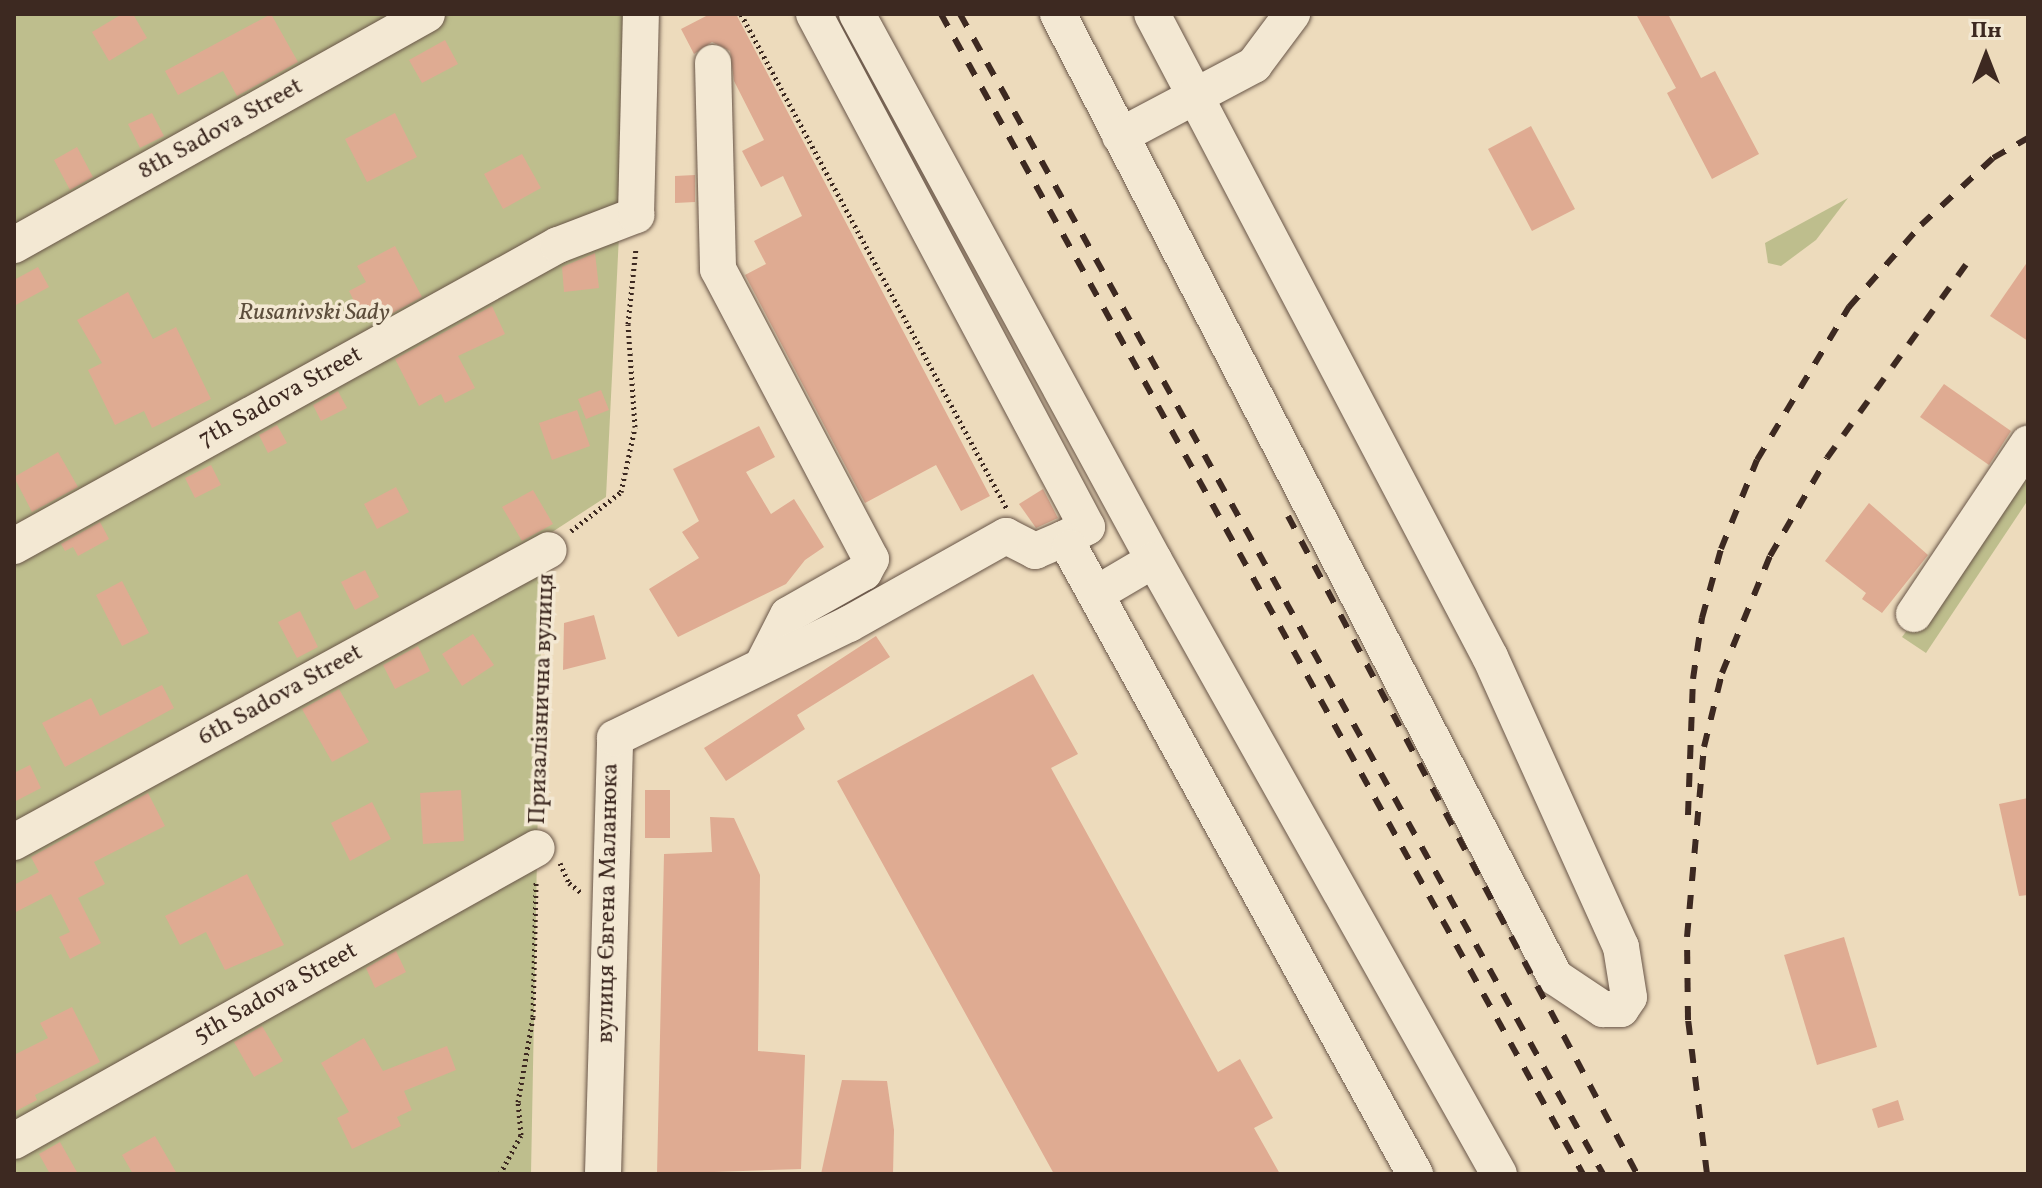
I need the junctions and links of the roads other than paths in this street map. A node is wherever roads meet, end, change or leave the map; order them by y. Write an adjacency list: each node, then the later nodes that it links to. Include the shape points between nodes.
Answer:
1 (427, 14): 11 (street, 8th Sadova Street)
2 (641, 14): 14 (street, 7th Sadova Street, via 636,215 558,245)
3 (814, 14): 13 (street, via 1087,527)
4 (857, 14): 16 (street)
5 (1058, 14): 10 (street)
6 (1152, 14): 9 (street)
7 (1292, 14): 9 (street, via 1254,65)
8 (713, 63): 19 (street, via 718,269 871,559 864,572 788,615)
9 (1197, 96): 10 (street); 10 (street, via 1490,657 1621,947 1629,997 1621,1009 1603,1009 1555,977)
10 (1120, 136)
11 (14, 245)
12 (2028, 444): 18 (street)
13 (1063, 539): 17 (street); 19 (street, вулиця Євгена Маланюка, via 1035,551 1006,536 849,624)
14 (14, 546)
15 (549, 550): 21 (street, 6th Sadova Street)
16 (1154, 560): 17 (street); 25 (street)
17 (1096, 594): 24 (street)
18 (1914, 614)
19 (763, 664): 23 (street, вулиця Євгена Маланюка, via 615,738)
20 (545, 835): 22 (street, 5th Sadova Street)
21 (14, 842)
22 (14, 1141)
23 (603, 1174)
24 (1415, 1174)
25 (1499, 1174)

